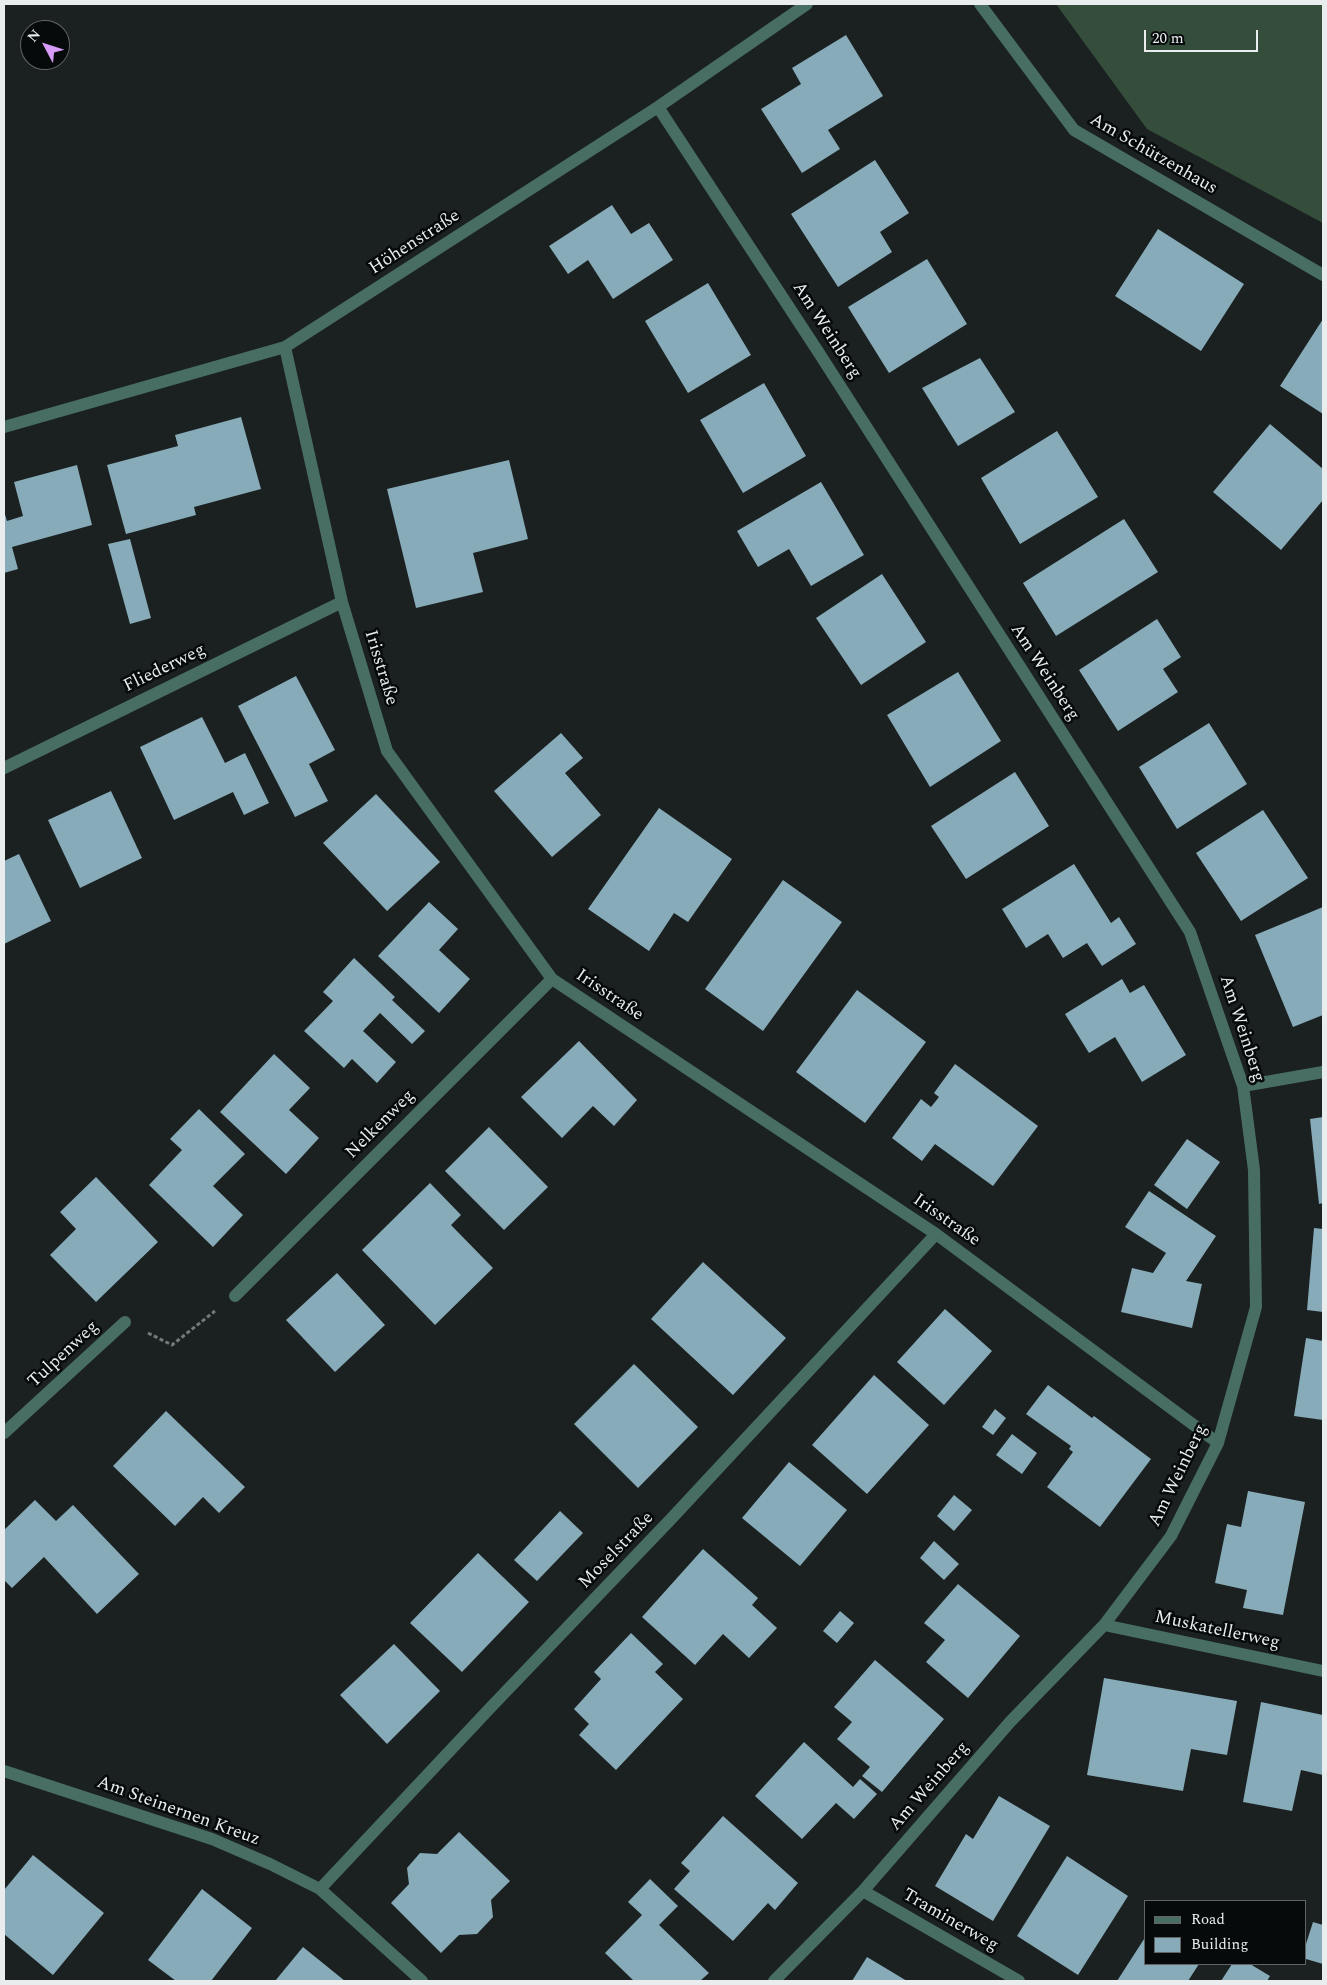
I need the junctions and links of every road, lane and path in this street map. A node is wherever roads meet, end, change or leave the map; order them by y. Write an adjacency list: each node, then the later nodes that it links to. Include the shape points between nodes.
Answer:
1 (807, 4): 3 (street, Höhenstraße)
2 (980, 4): 4 (street, Am Schützenhaus, via 1074,130)
3 (658, 107): 5 (street, Höhenstraße); 11 (street, Am Weinberg, via 1190,932)
4 (1323, 274)
5 (285, 347): 6 (street, Höhenstraße); 7 (street, Irisstraße)
6 (4, 427)
7 (342, 602): 8 (street, Fliederweg); 9 (street, Irisstraße, via 387,752)
8 (4, 768)
9 (552, 979): 12 (street, Irisstraße); 13 (street, Nelkenweg)
10 (1323, 1072): 11 (street)
11 (1243, 1086): 16 (street, Am Weinberg, via 1254,1170 1256,1307)
12 (936, 1234): 16 (street, Irisstraße); 20 (street, Moselstraße)
13 (235, 1296): 14 (path, via 172,1345)
14 (125, 1322): 15 (street, Tulpenweg)
15 (4, 1433)
16 (1218, 1443): 17 (street, Am Weinberg, via 1171,1536)
17 (1104, 1625): 18 (street, Muskatellerweg); 21 (street, Am Weinberg, via 1010,1722)
18 (1323, 1671)
19 (4, 1772): 20 (street, Am Steinernen Kreuz, via 212,1839)
20 (320, 1889): 22 (street, Am Steinernen Kreuz)
21 (863, 1891): 23 (street, Am Weinberg); 24 (street, Traminerweg)
22 (422, 1981)
23 (774, 1981)
24 (1019, 1981)

